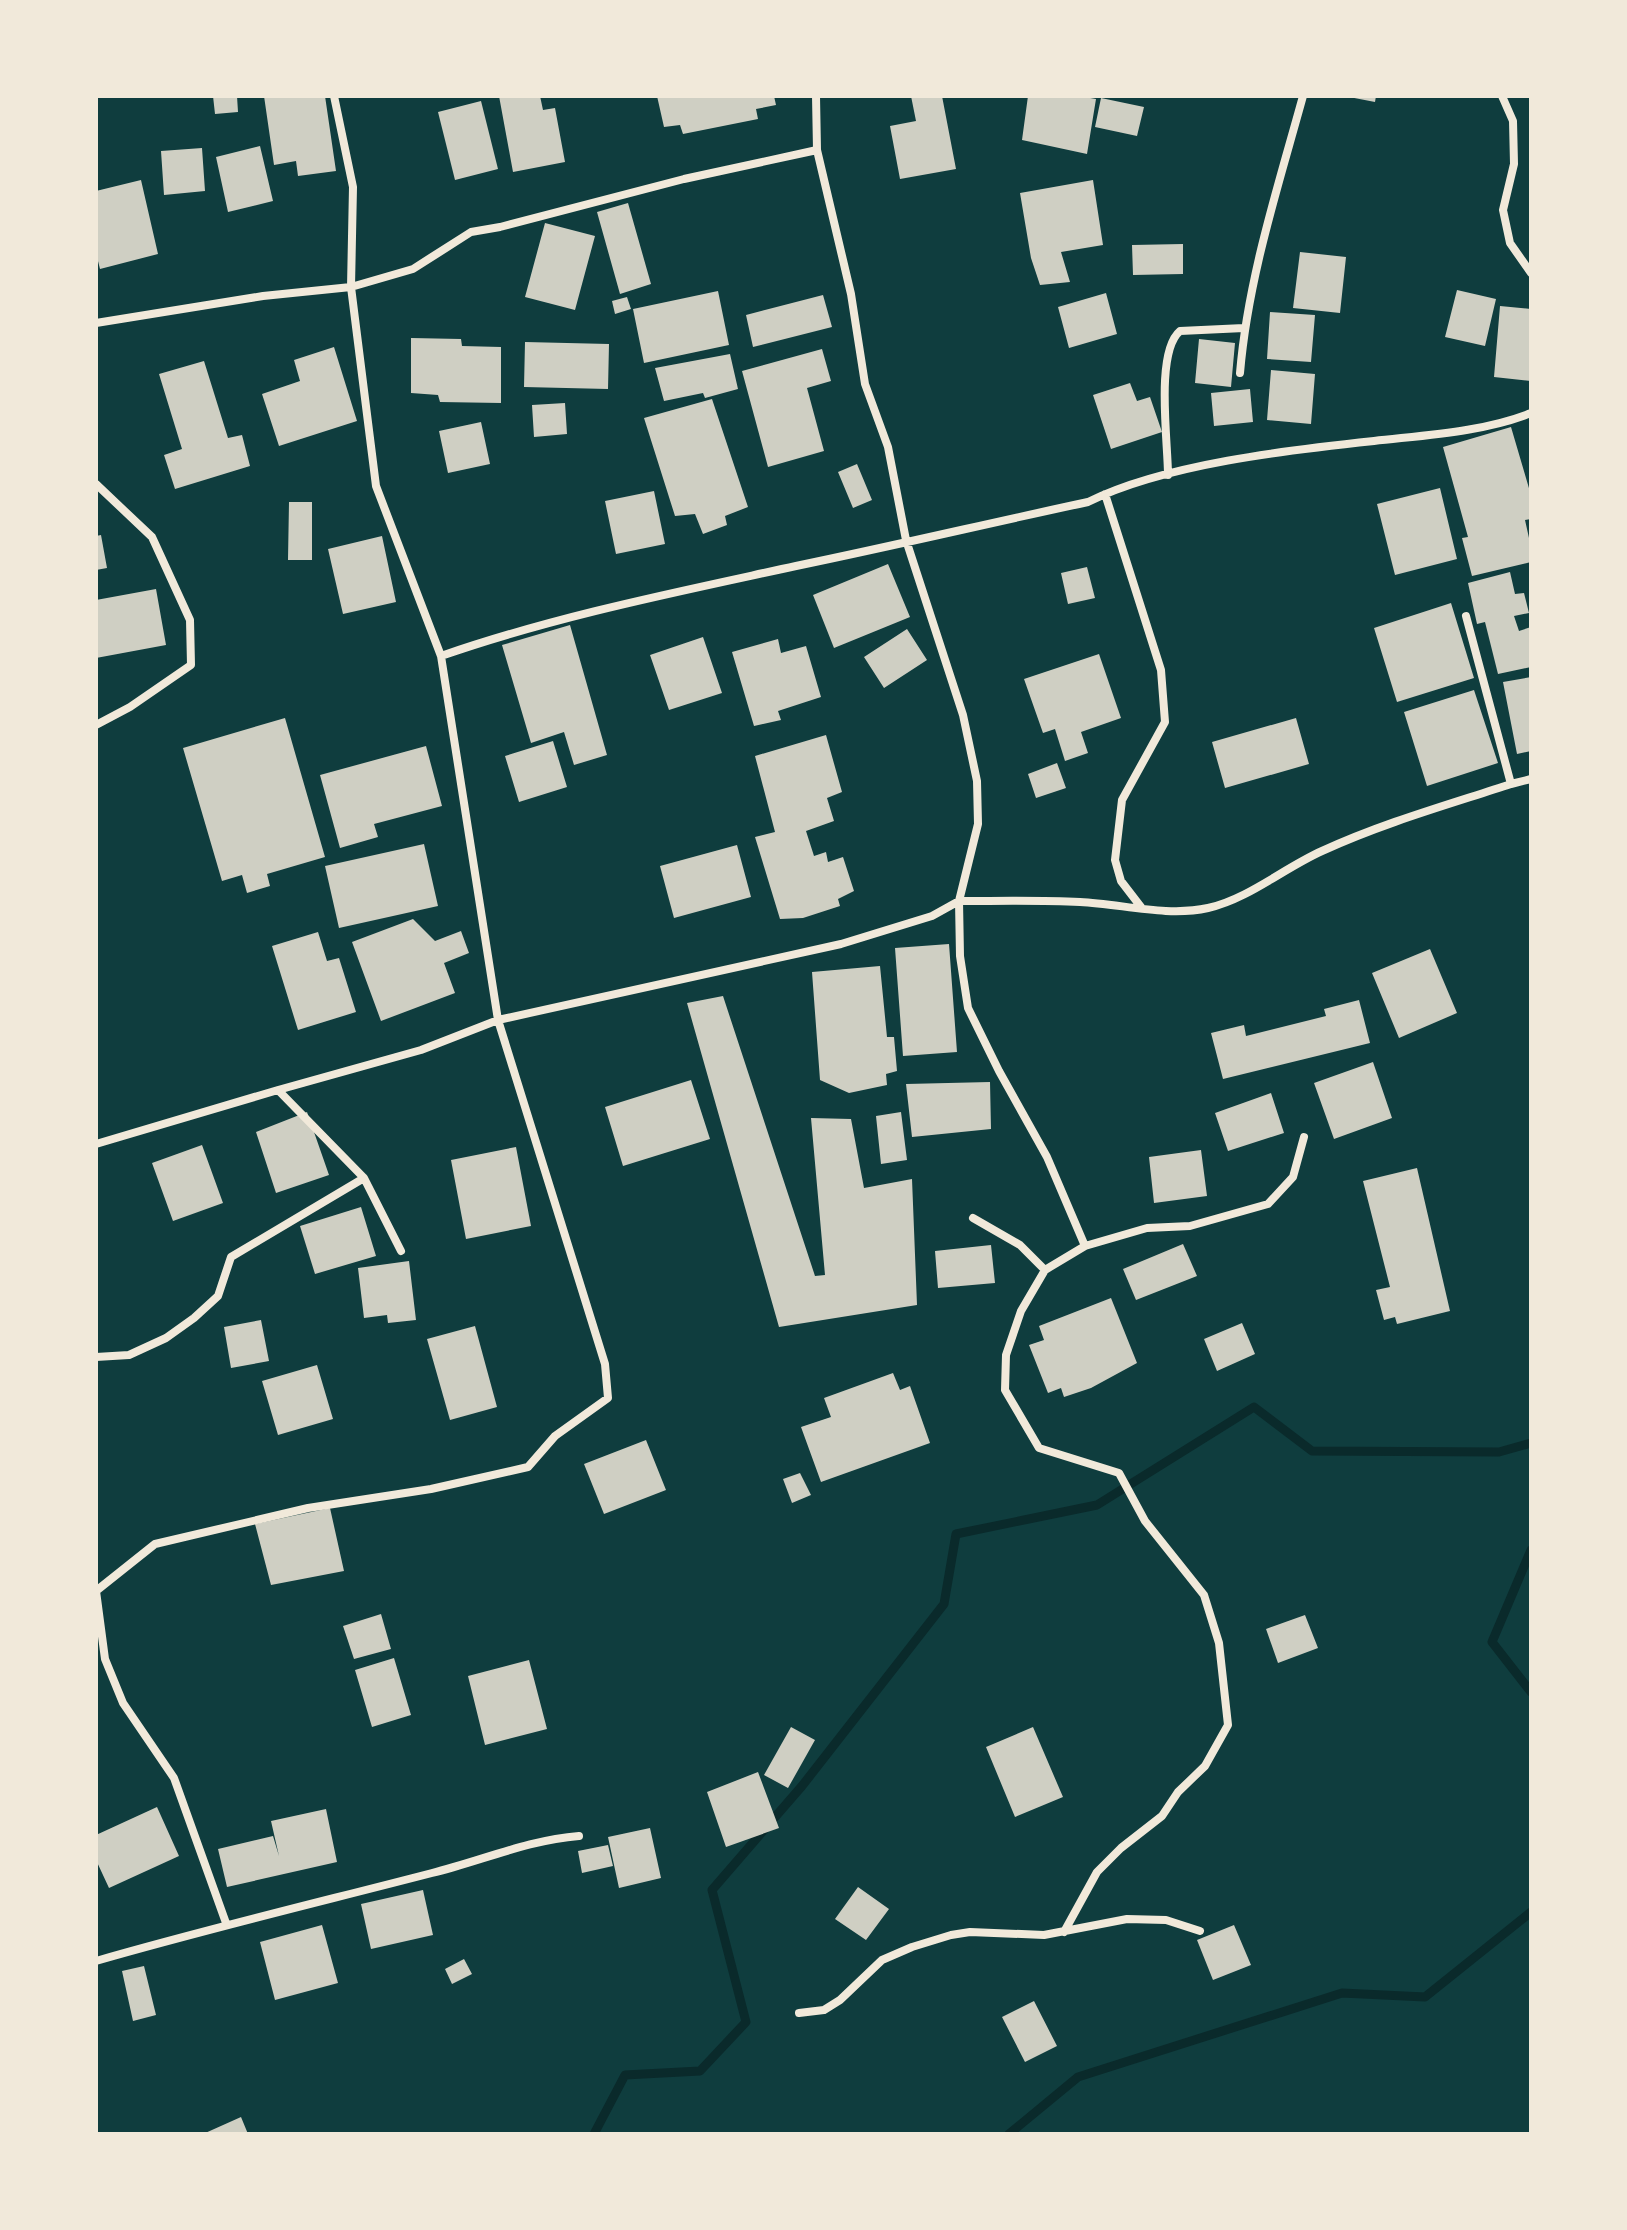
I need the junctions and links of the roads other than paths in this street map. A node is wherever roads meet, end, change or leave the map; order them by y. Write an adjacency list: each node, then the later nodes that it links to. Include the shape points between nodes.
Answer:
1 (334, 96): 7 (street, via 353,187)
2 (816, 96): 5 (street)
3 (1303, 96): 9 (street)
4 (1502, 96): 6 (street, via 1513,121 1514,164 1503,210 1510,243)
5 (817, 150): 7 (street, via 471,232 413,269); 15 (street, via 851,294 865,384 888,447)
6 (1531, 273)
7 (351, 287): 8 (street); 17 (street, via 376,486)
8 (96, 323)
9 (1244, 328): 10 (street); 12 (street, via 1180,331 1173,337 1164,396)
10 (1240, 373)
11 (1531, 413): 12 (street, via 1440,434 1290,452)
12 (1168, 475): 14 (street)
13 (96, 484): 18 (street, via 152,537 190,620 191,665)
14 (1105, 494): 15 (street); 22 (street, via 1161,670 1165,722 1122,800 1115,860 1121,881)
15 (906, 540): 17 (street, via 502,634); 21 (street, via 963,715 977,781 978,824)
16 (1466, 616): 20 (street)
17 (441, 656): 23 (street)
18 (96, 725)
19 (1531, 779): 20 (street)
20 (1511, 784): 22 (street, via 1355,836 1229,902 1180,911)
21 (959, 901): 22 (street); 23 (street, via 932,916 841,944); 29 (street, via 968,1008 1047,1157)
22 (1141, 907)
23 (498, 1020): 24 (street, via 421,1050); 34 (street, via 605,1364 608,1398 555,1436 528,1467 308,1508 155,1544 96,1591 105,1659 123,1703 174,1778)
24 (278, 1090): 26 (street); 27 (street)
25 (1304, 1137): 29 (street, via 1293,1177 1268,1204)
26 (96, 1144)
27 (364, 1178): 30 (street); 32 (street, via 231,1257 218,1296 166,1338 129,1355)
28 (973, 1218): 31 (street, via 1020,1245)
29 (1085, 1246): 31 (street)
30 (401, 1251)
31 (1045, 1270): 36 (street, via 1021,1311 1006,1355 1005,1390 1039,1448 1119,1473 1145,1521 1204,1595 1219,1643 1228,1725 1205,1766 1162,1816 1097,1872)
32 (96, 1357)
33 (579, 1836): 34 (street)
34 (226, 1923): 37 (street)
35 (1200, 1931): 36 (street, via 1166,1920 1127,1919)
36 (1064, 1932): 38 (street, via 970,1932 912,1947 882,1960 824,2010)
37 (96, 1961)
38 (799, 2013)

